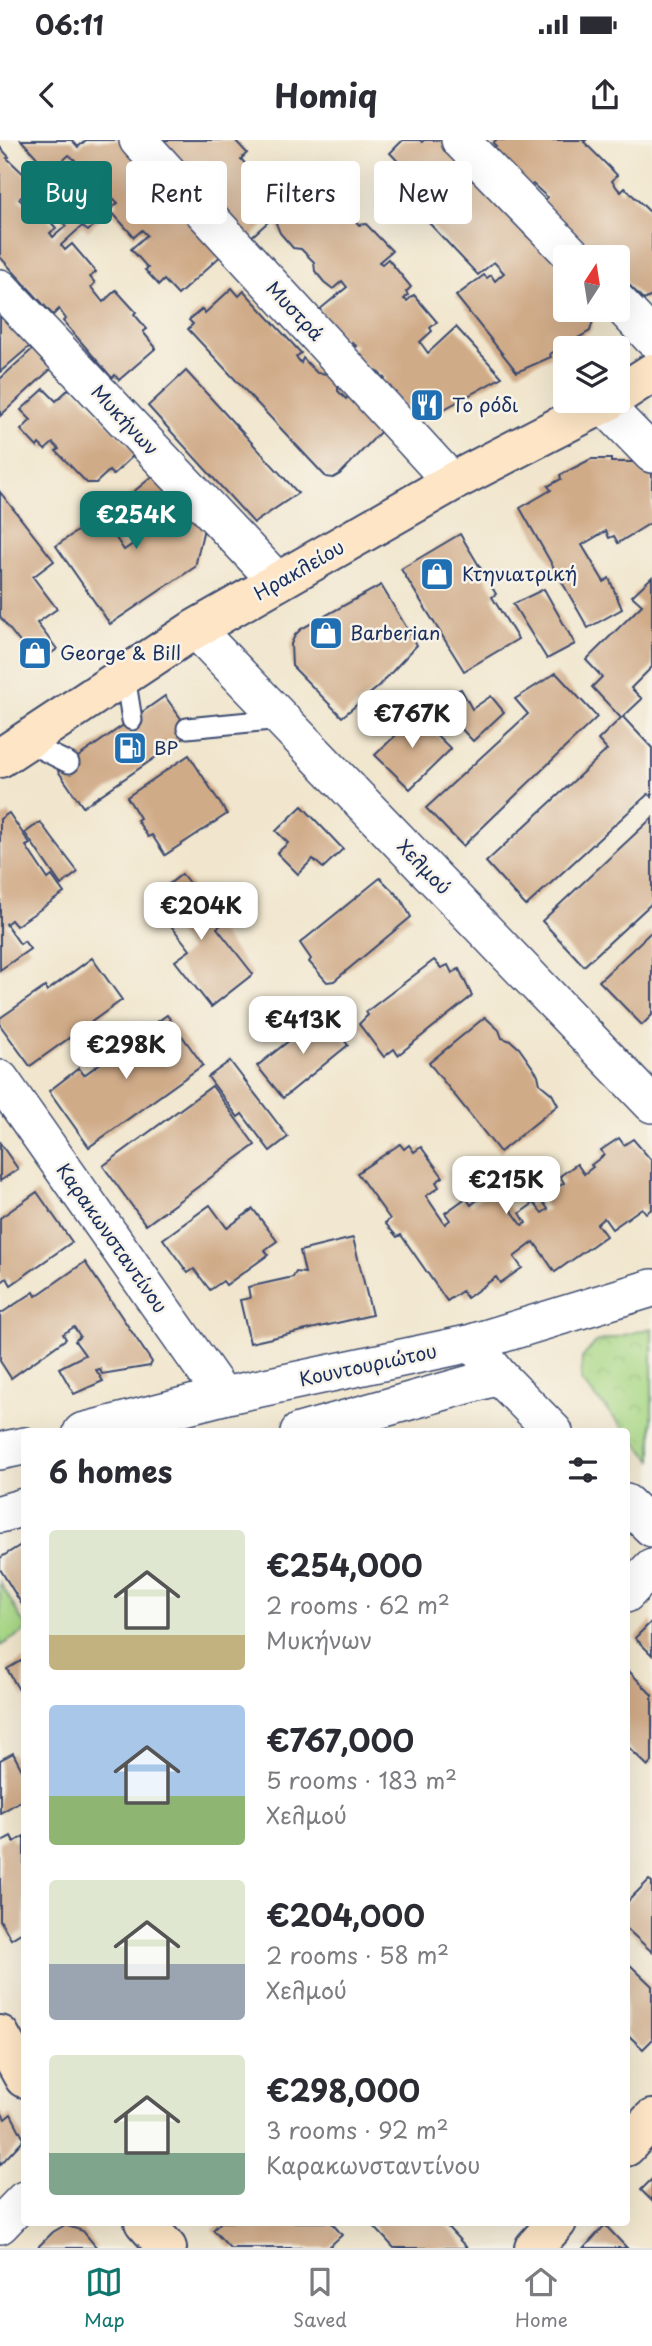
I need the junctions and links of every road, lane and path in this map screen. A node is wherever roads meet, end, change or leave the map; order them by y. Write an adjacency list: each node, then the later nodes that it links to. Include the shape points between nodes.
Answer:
1 (138, 140): 12 (street, Μυστρά)
2 (460, 140): 3 (street)
3 (562, 245)
4 (0, 288): 13 (street, Μυκήνων)
5 (630, 315): 6 (street)
6 (652, 338)
7 (652, 373): 8 (main road, Ηρακλείου)
8 (630, 387)
9 (585, 413): 12 (main road, Ηρακλείου)
10 (620, 413): 11 (street)
11 (652, 454)
12 (452, 482): 13 (main road, Ηρακλείου)
13 (278, 582): 14 (main road, Ηρακλείου)
14 (195, 629): 15 (main road, Ηρακλείου); 16 (street, Χελμού)
15 (125, 676): 17 (lane); 19 (main road, Ηρακλείου)
16 (281, 719): 18 (lane); 22 (street, Χελμού)
17 (132, 720)
18 (187, 727)
19 (13, 750): 20 (lane)
20 (69, 763)
21 (0, 1079): 26 (street, Καρακωνσταντίνου)
22 (652, 1104)
23 (652, 1288): 24 (street, Κουντουριώτου)
24 (472, 1343): 25 (street); 26 (street, Κουντουριώτου)
25 (499, 1376): 28 (street); 29 (street)
26 (223, 1396): 27 (street, Κουντουριώτου)
27 (98, 1428)
28 (313, 1428)
29 (551, 1428)
30 (21, 1447): 31 (street)
31 (0, 1451)
32 (630, 1507): 35 (street)
33 (21, 1508): 34 (street)
34 (0, 1514)
35 (652, 1528)
36 (652, 1567): 37 (street)
37 (630, 1590)
38 (0, 2035): 39 (main road)
39 (21, 2073)
40 (652, 2119): 41 (main road)
41 (630, 2143)
42 (21, 2203): 43 (street)
43 (0, 2225)
44 (148, 2226): 46 (main road)
45 (553, 2226): 47 (main road)
46 (167, 2248)
47 (534, 2248)

